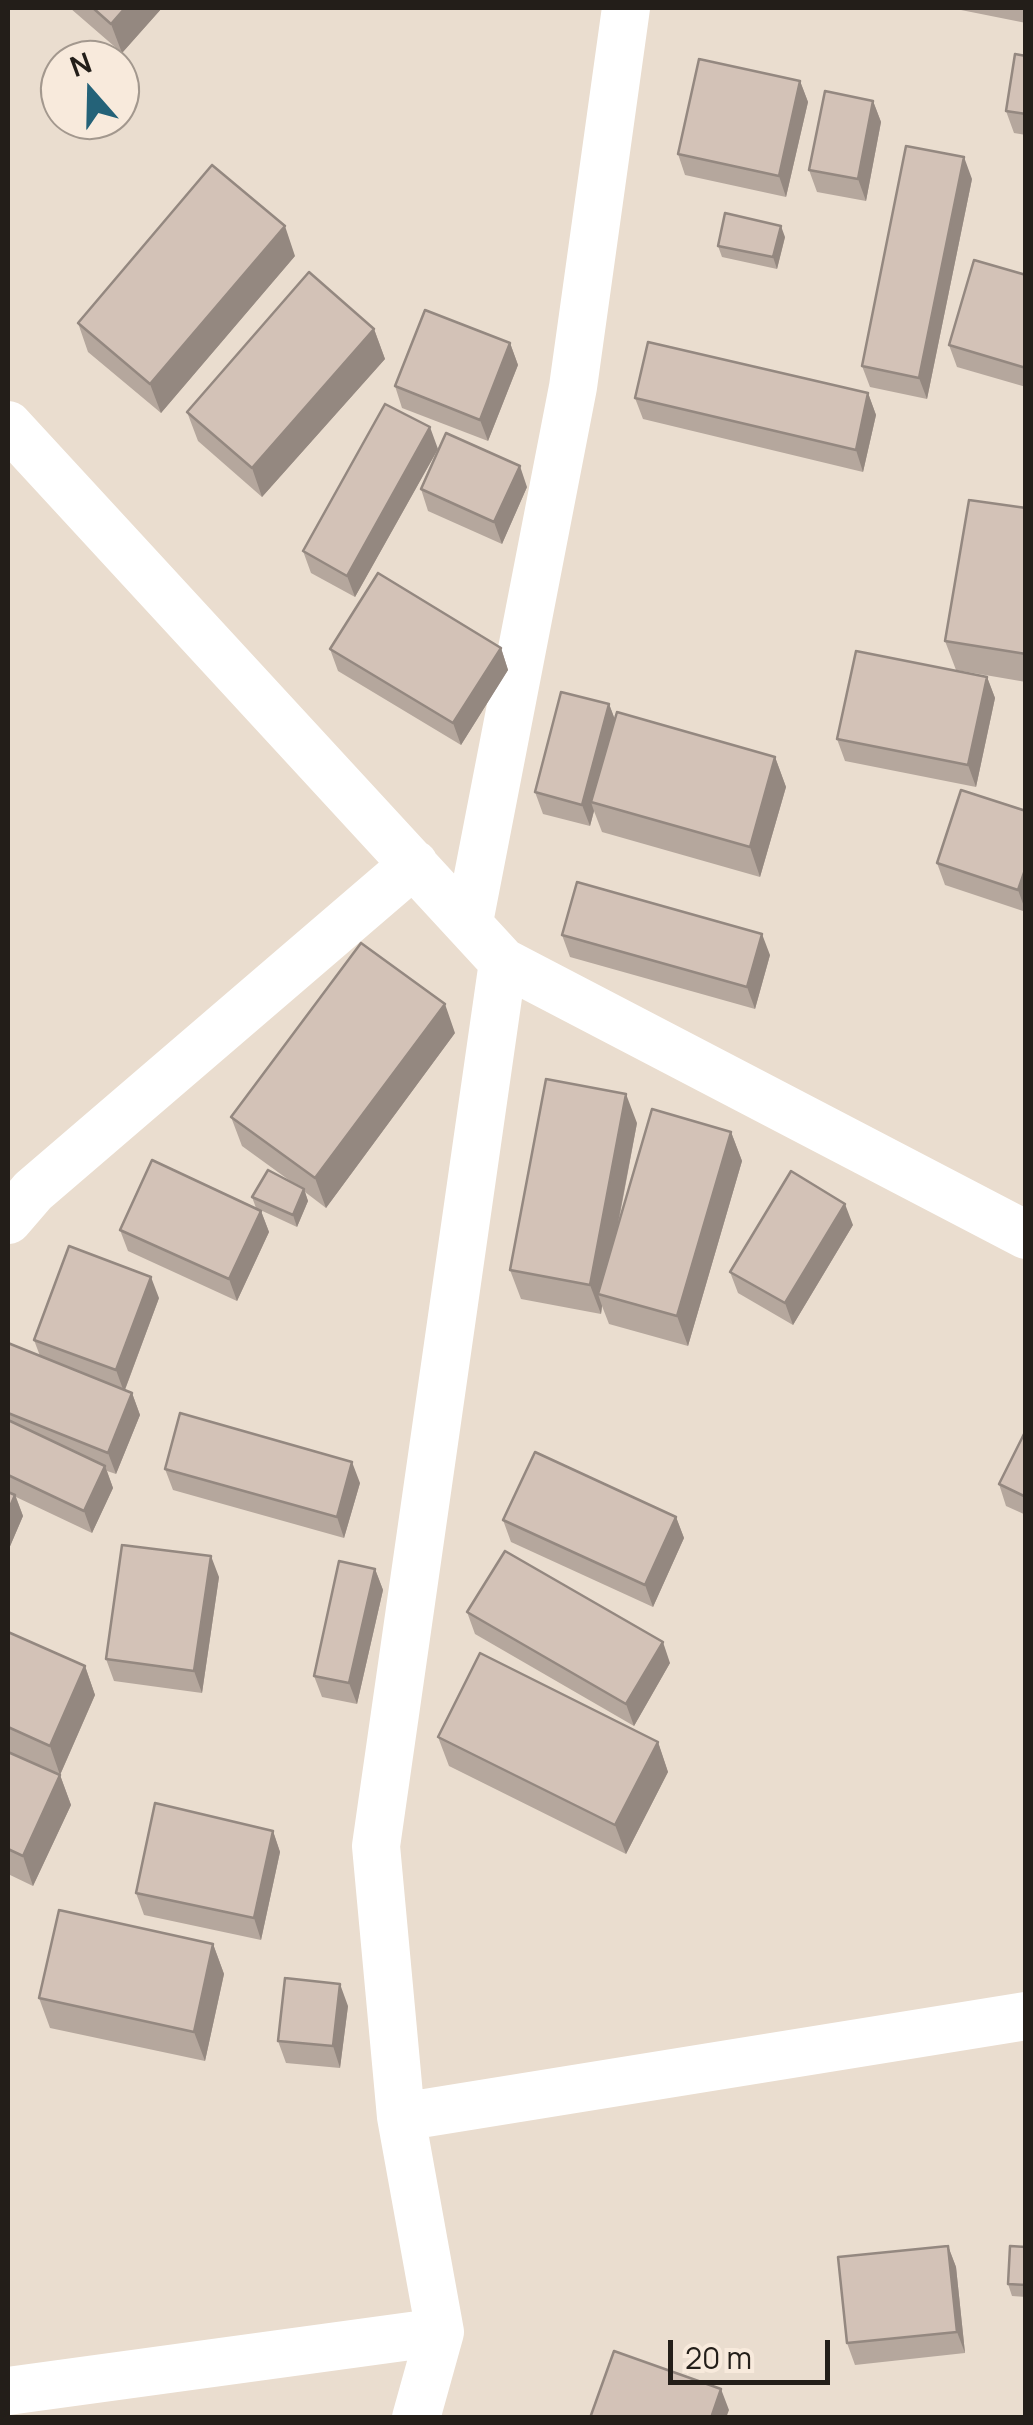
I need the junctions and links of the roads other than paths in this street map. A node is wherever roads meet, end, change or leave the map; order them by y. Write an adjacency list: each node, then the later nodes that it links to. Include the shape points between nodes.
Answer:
1 (626, 8): 4 (street, via 574,387)
2 (8, 425): 3 (street)
3 (414, 864): 4 (street); 6 (street)
4 (469, 922): 5 (street)
5 (503, 962): 7 (street); 9 (street, via 376,1846)
6 (8, 1220)
7 (1026, 1235)
8 (1026, 2016): 9 (street)
9 (400, 2117): 10 (street)
10 (440, 2332): 11 (street); 12 (street)
11 (8, 2391)
12 (416, 2418)

